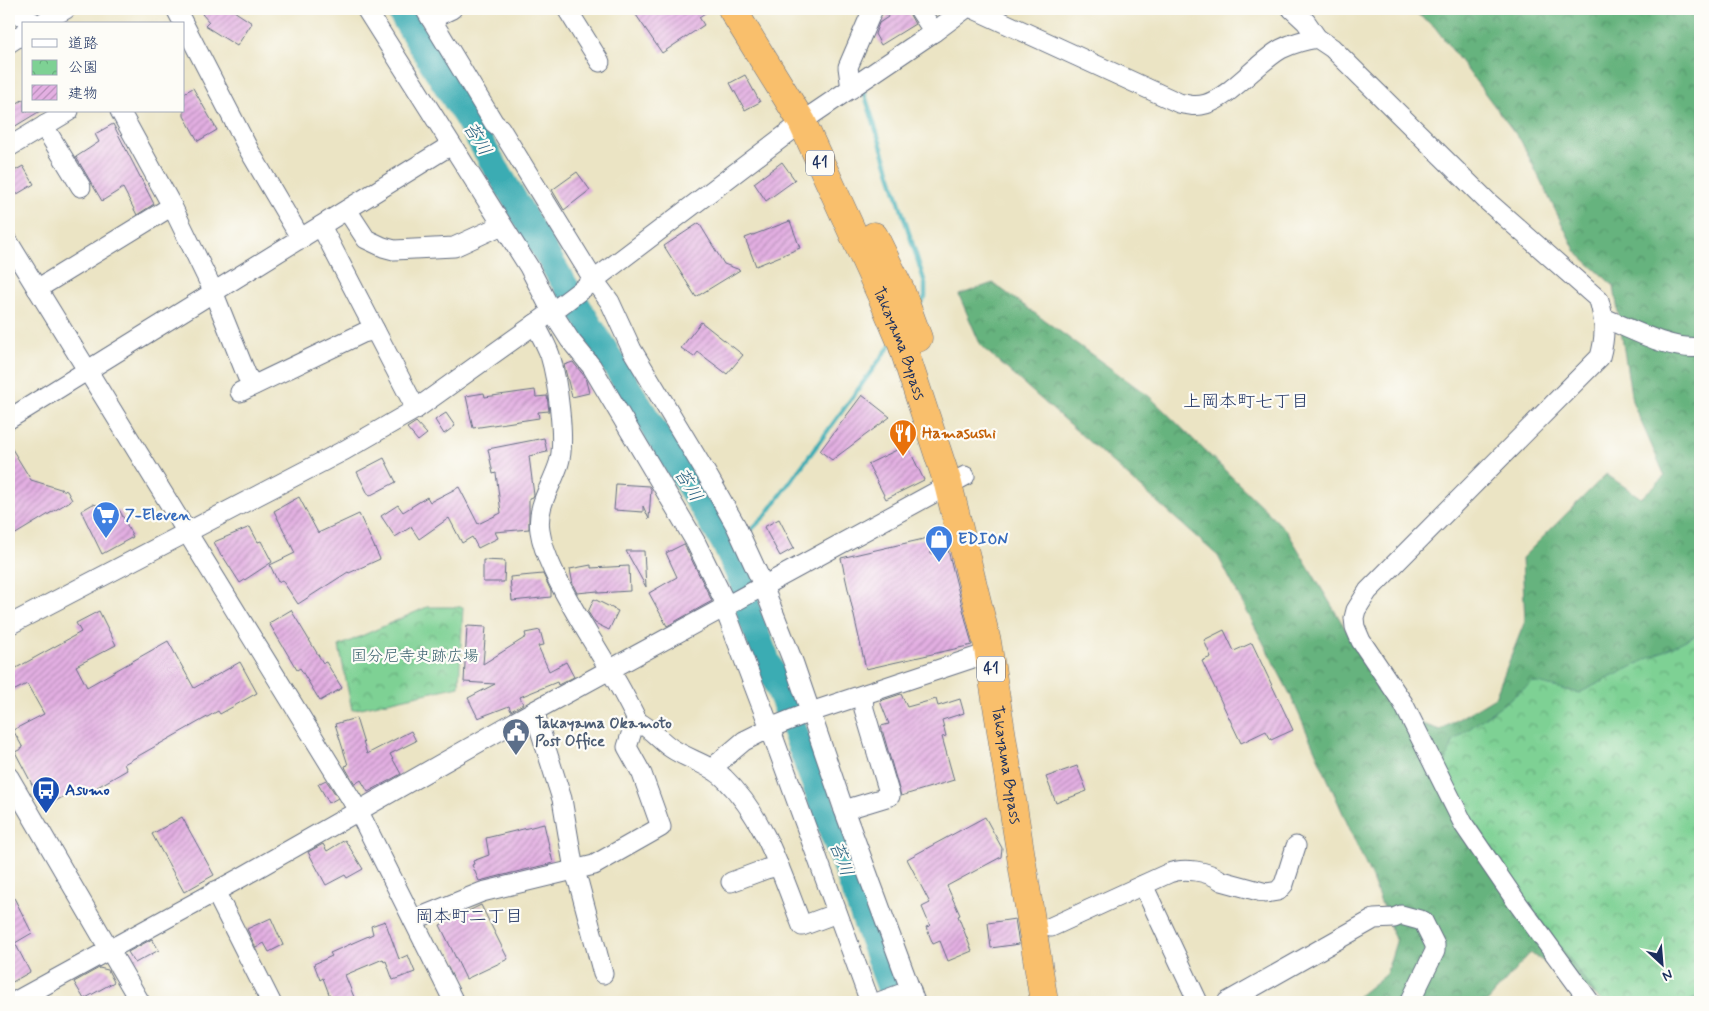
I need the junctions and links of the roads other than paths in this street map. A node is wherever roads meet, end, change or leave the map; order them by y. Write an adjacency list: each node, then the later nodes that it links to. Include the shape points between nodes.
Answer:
1 (66, 9): 16 (street)
2 (176, 9): 17 (street)
3 (366, 9): 29 (street)
4 (452, 9): 14 (street)
5 (567, 9): 23 (street)
6 (732, 9): 27 (highway, Takayama Bypass / 41)
7 (754, 9): 27 (highway, Takayama Bypass / 41)
8 (873, 9): 24 (street, via 848,67)
9 (919, 9): 19 (street)
10 (965, 9): 19 (street)
11 (974, 9): 21 (street, via 1191,106 1218,98 1279,50 1301,40)
12 (1292, 9): 21 (street)
13 (9, 10): 15 (street)
14 (428, 14): 38 (street, via 500,128)
15 (34, 22)
16 (42, 22)
17 (183, 22)
18 (185, 26): 36 (street, via 250,152)
19 (934, 32): 24 (street)
20 (22, 35): 22 (street)
21 (1318, 38): 42 (street, via 1332,48 1487,201 1599,300)
22 (9, 43)
23 (600, 62)
24 (852, 88): 27 (street)
25 (67, 112): 28 (street)
26 (121, 112): 32 (street)
27 (807, 118): 38 (street); 49 (highway, Takayama Bypass / 41, via 900,289 904,325)
28 (45, 125): 30 (street); 31 (street)
29 (451, 145): 33 (street); 34 (street)
30 (9, 147)
31 (81, 187)
32 (172, 206): 39 (street); 40 (street)
33 (347, 210): 34 (street, via 366,239 394,250 454,247); 35 (street)
34 (502, 225): 41 (street)
35 (321, 226): 36 (street); 44 (street)
36 (301, 239): 40 (street)
37 (9, 242): 39 (street)
38 (590, 282): 41 (street); 51 (street, via 610,302 632,350 736,526)
39 (37, 289): 46 (street)
40 (213, 293): 44 (street, via 247,376 247,388 363,332); 46 (street)
41 (555, 309): 43 (street); 52 (street, via 570,340 592,367 696,541)
42 (1604, 318): 45 (street, via 1670,344); 88 (street, via 1600,357 1368,590 1354,618 1361,641 1403,703 1464,824)
43 (535, 324): 47 (street); 55 (street, via 553,367 562,448 541,506 541,538 562,591)
44 (375, 330): 47 (street)
45 (1700, 347)
46 (88, 371): 48 (street); 50 (street)
47 (416, 409): 50 (street, via 345,450)
48 (9, 419)
49 (957, 480): 51 (street); 54 (highway, Takayama Bypass / 41); 73 (highway, Takayama Bypass / 41, via 1006,639)
50 (187, 531): 53 (street); 63 (street)
51 (762, 587): 52 (street); 58 (street, via 794,664)
52 (727, 606): 55 (street); 60 (street)
53 (9, 625)
54 (988, 653): 56 (street); 83 (highway, Takayama Bypass / 41)
55 (610, 670): 57 (street); 59 (street)
56 (863, 695): 58 (street); 64 (street, via 864,709 890,796)
57 (534, 711): 63 (street); 67 (street, via 562,799)
58 (808, 713): 60 (street); 64 (street)
59 (638, 722): 66 (street, via 670,748 724,778 755,819); 67 (street, via 627,747 642,774 661,827 594,865)
60 (773, 727): 61 (street, via 744,741); 71 (street)
61 (718, 763)
62 (9, 777): 74 (street)
63 (358, 810): 70 (street); 72 (street)
64 (844, 810): 76 (street)
65 (1296, 846): 69 (street, via 1284,884 1272,893 1189,869 1169,873)
66 (779, 866): 68 (street); 71 (street, via 802,926)
67 (574, 870): 72 (street, via 482,892); 75 (street)
68 (731, 882)
69 (1143, 885): 73 (street); 85 (street)
70 (215, 891): 74 (street); 79 (street)
71 (837, 913): 81 (street)
72 (413, 920): 80 (street)
73 (1051, 927): 84 (highway, Takayama Bypass / 41)
74 (110, 949): 77 (street); 78 (street)
75 (603, 974)
76 (910, 995): 82 (street)
77 (14, 1002)
78 (140, 1002)
79 (271, 1002)
80 (454, 1002)
81 (870, 1002)
82 (879, 1002)
83 (1044, 1002)
84 (1062, 1002)
85 (1198, 1002)
86 (1227, 1002): 87 (street, via 1374,918 1401,915 1423,921 1435,945 1433,957)
87 (1410, 1002)
88 (1590, 1002)

